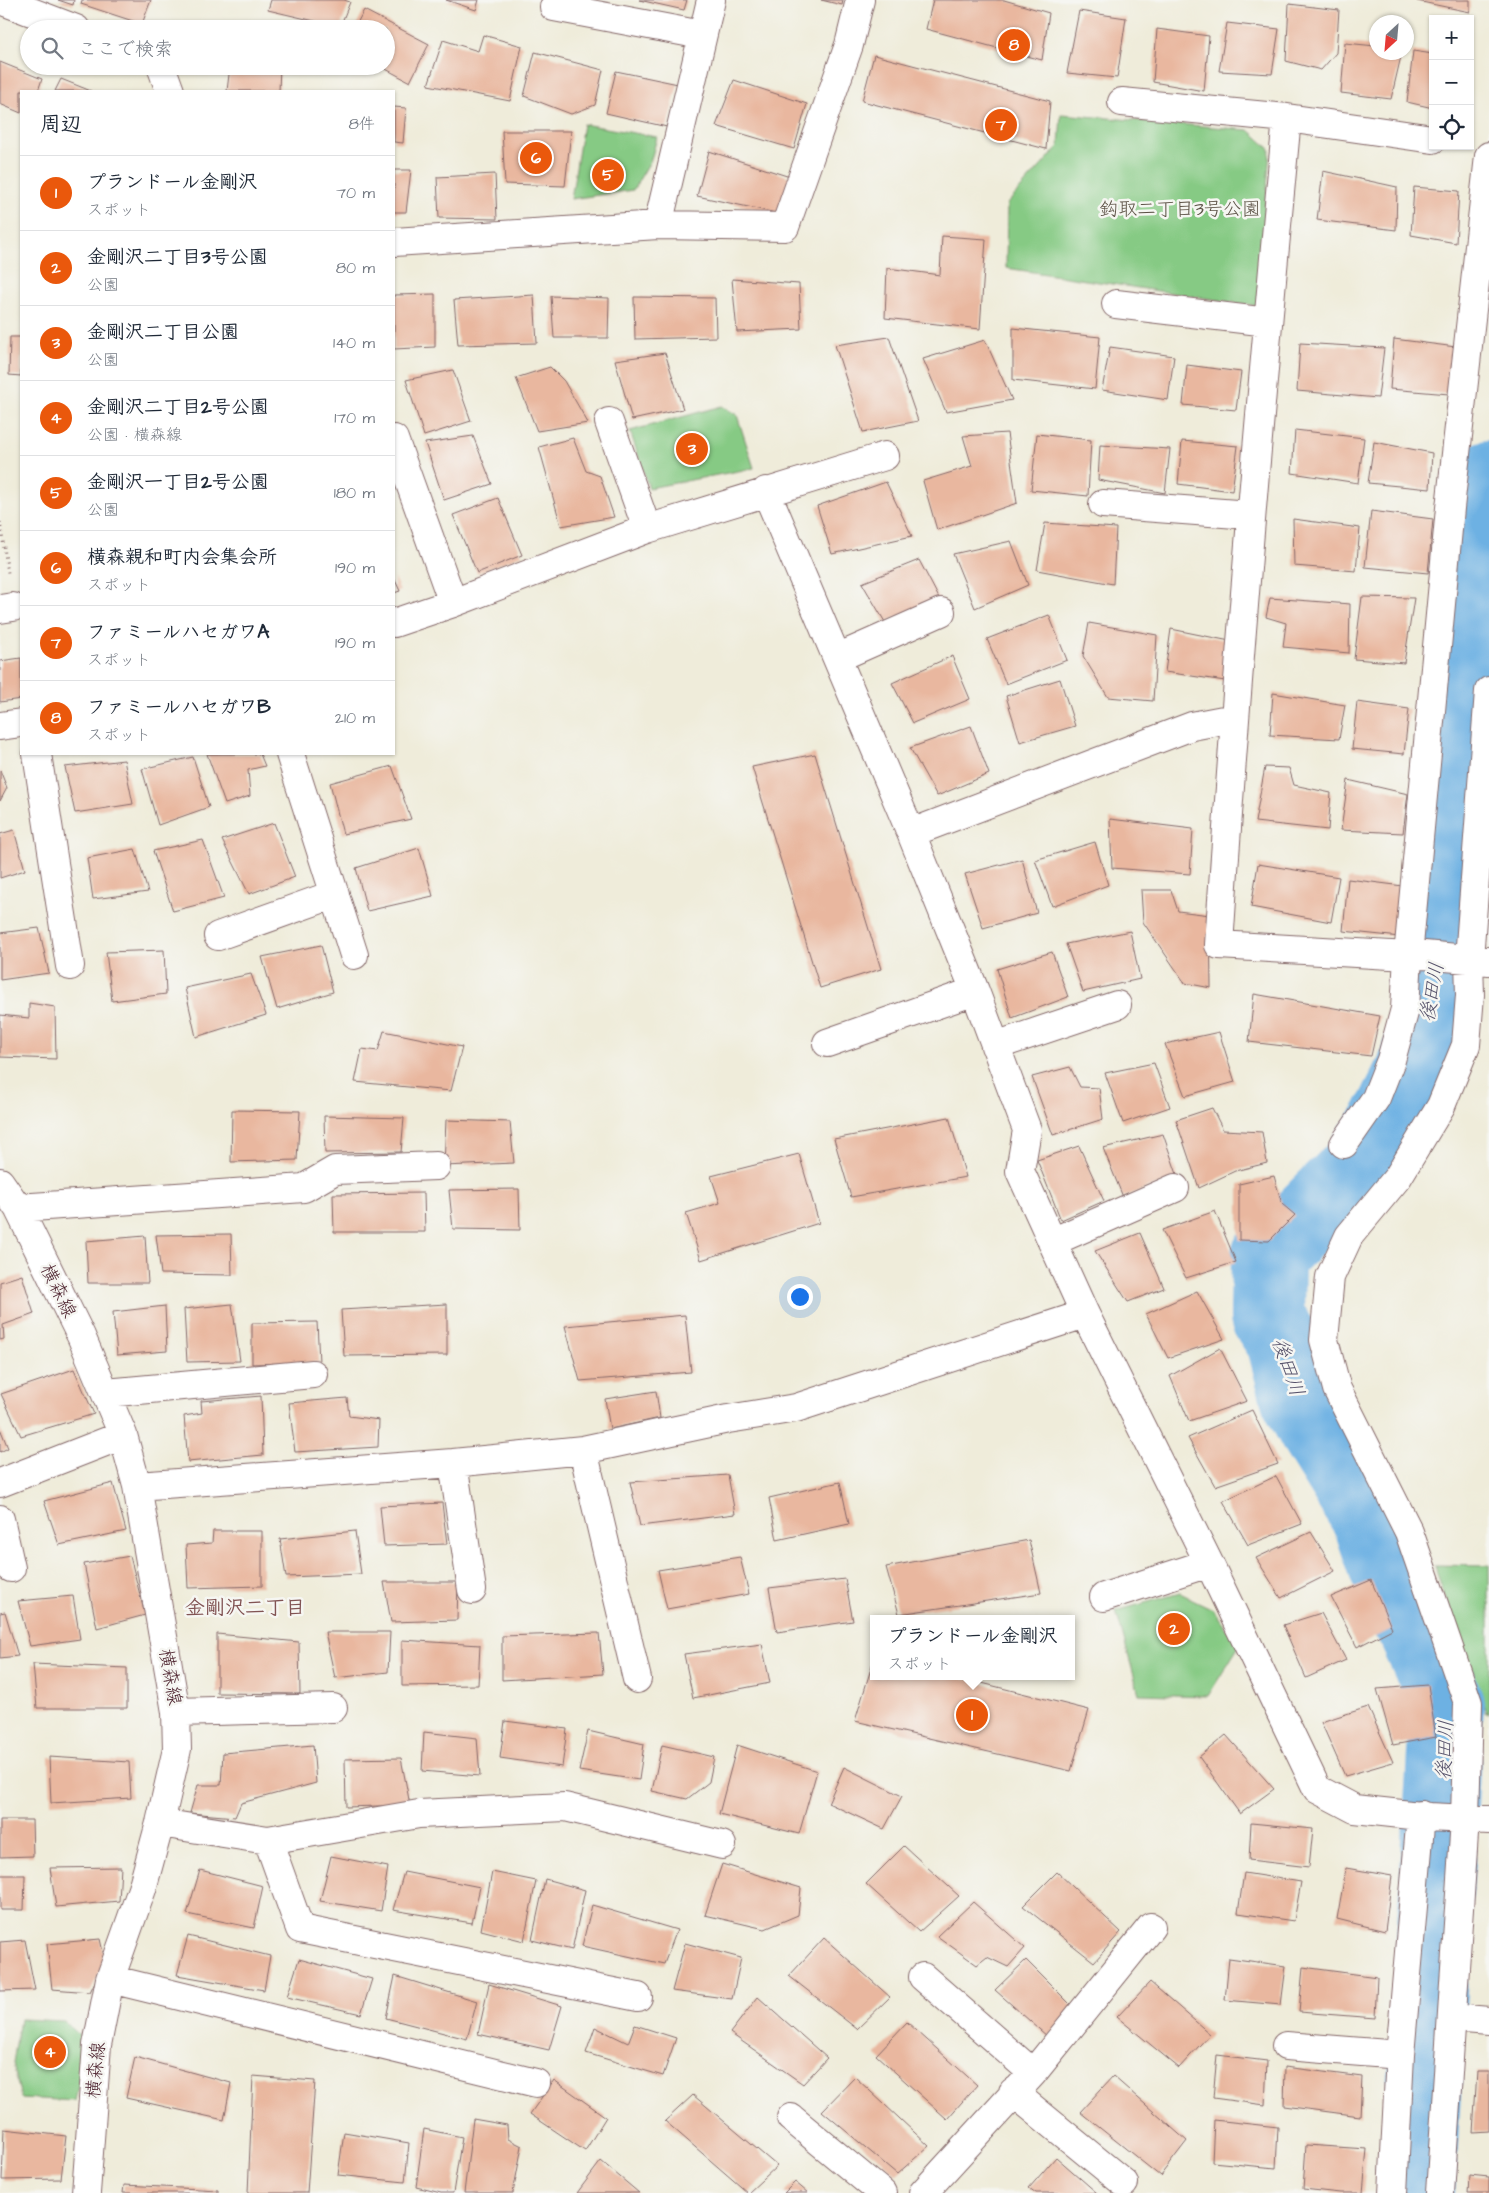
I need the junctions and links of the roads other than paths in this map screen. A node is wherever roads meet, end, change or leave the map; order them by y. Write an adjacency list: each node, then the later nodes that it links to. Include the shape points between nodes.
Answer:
1 (0, 0): 5 (street)
2 (711, 0): 6 (street)
3 (860, 0): 15 (street, via 849,45 785,226)
4 (554, 7): 6 (street)
5 (52, 20)
6 (702, 35): 15 (street)
7 (164, 75): 8 (street)
8 (170, 90)
9 (1122, 102): 10 (street)
10 (1287, 118): 11 (street); 18 (street)
11 (1429, 138)
12 (1474, 146): 13 (street)
13 (1489, 148)
14 (1489, 156): 40 (street, via 1450,508)
15 (658, 225): 16 (street)
16 (395, 242)
17 (1116, 304): 18 (street)
18 (1268, 322): 24 (street)
19 (609, 422): 25 (street)
20 (395, 442): 26 (street)
21 (885, 456): 22 (street)
22 (766, 491): 25 (street); 29 (street)
23 (1103, 504): 24 (street)
24 (1250, 515): 31 (street)
25 (647, 529): 26 (street)
26 (453, 603): 28 (street)
27 (941, 612): 29 (street)
28 (395, 623)
29 (837, 658): 36 (street)
30 (1489, 690): 41 (street)
31 (1234, 718): 36 (street, via 1192,726); 40 (street, via 1219,945)
32 (20, 723): 33 (street)
33 (0, 726)
34 (38, 755): 42 (street)
35 (290, 755): 37 (street)
36 (911, 833): 43 (street)
37 (335, 894): 38 (street); 39 (street)
38 (218, 936)
39 (354, 955)
40 (1416, 955): 41 (street); 47 (street, via 1391,1060 1376,1098)
41 (1470, 960): 69 (street, via 1466,1045 1441,1106 1398,1177 1349,1236 1330,1277 1324,1340 1337,1389 1409,1532 1468,1703)
42 (70, 966)
43 (975, 991): 45 (street); 46 (street)
44 (1117, 1005): 46 (street)
45 (827, 1043)
46 (995, 1046): 52 (street, via 1027,1130 1020,1171)
47 (1344, 1144)
48 (436, 1166): 51 (street, via 335,1170 304,1188)
49 (0, 1182): 51 (street, 横森線)
50 (1175, 1188): 52 (street)
51 (18, 1208): 55 (street, 横森線)
52 (1052, 1242): 53 (street)
53 (1086, 1314): 57 (street, via 796,1408); 62 (street)
54 (314, 1374): 55 (street)
55 (106, 1393): 56 (street, 横森線)
56 (123, 1435): 59 (street); 60 (street, 横森線)
57 (583, 1450): 58 (street); 66 (street)
58 (453, 1463): 60 (street); 64 (street)
59 (0, 1483)
60 (137, 1486): 68 (street, 横森線)
61 (0, 1518): 63 (street)
62 (1209, 1563): 65 (street); 69 (street, via 1317,1789 1355,1810)
63 (11, 1568)
64 (472, 1590)
65 (1104, 1597)
66 (637, 1679)
67 (333, 1708): 68 (street)
68 (176, 1712): 70 (street, 横森線, via 177,1749)
69 (1451, 1818): 77 (street); 80 (street)
70 (160, 1822): 71 (street); 75 (street, 横森線, via 142,1889)
71 (268, 1840): 72 (street, via 419,1814 564,1807); 76 (street, via 300,1929)
72 (722, 1846)
73 (1150, 1927): 81 (street)
74 (923, 1977): 81 (street)
75 (110, 1979): 82 (street); 86 (street, 横森線, via 97,2045)
76 (638, 1997)
77 (1453, 2018): 78 (street); 90 (street)
78 (1489, 2021)
79 (1286, 2046): 80 (street)
80 (1400, 2055): 89 (street)
81 (1033, 2072): 83 (street)
82 (536, 2083)
83 (1013, 2092): 85 (street); 88 (street)
84 (791, 2118): 87 (street)
85 (1124, 2183)
86 (86, 2193)
87 (882, 2193)
88 (924, 2193)
89 (1393, 2193)
90 (1440, 2193)

